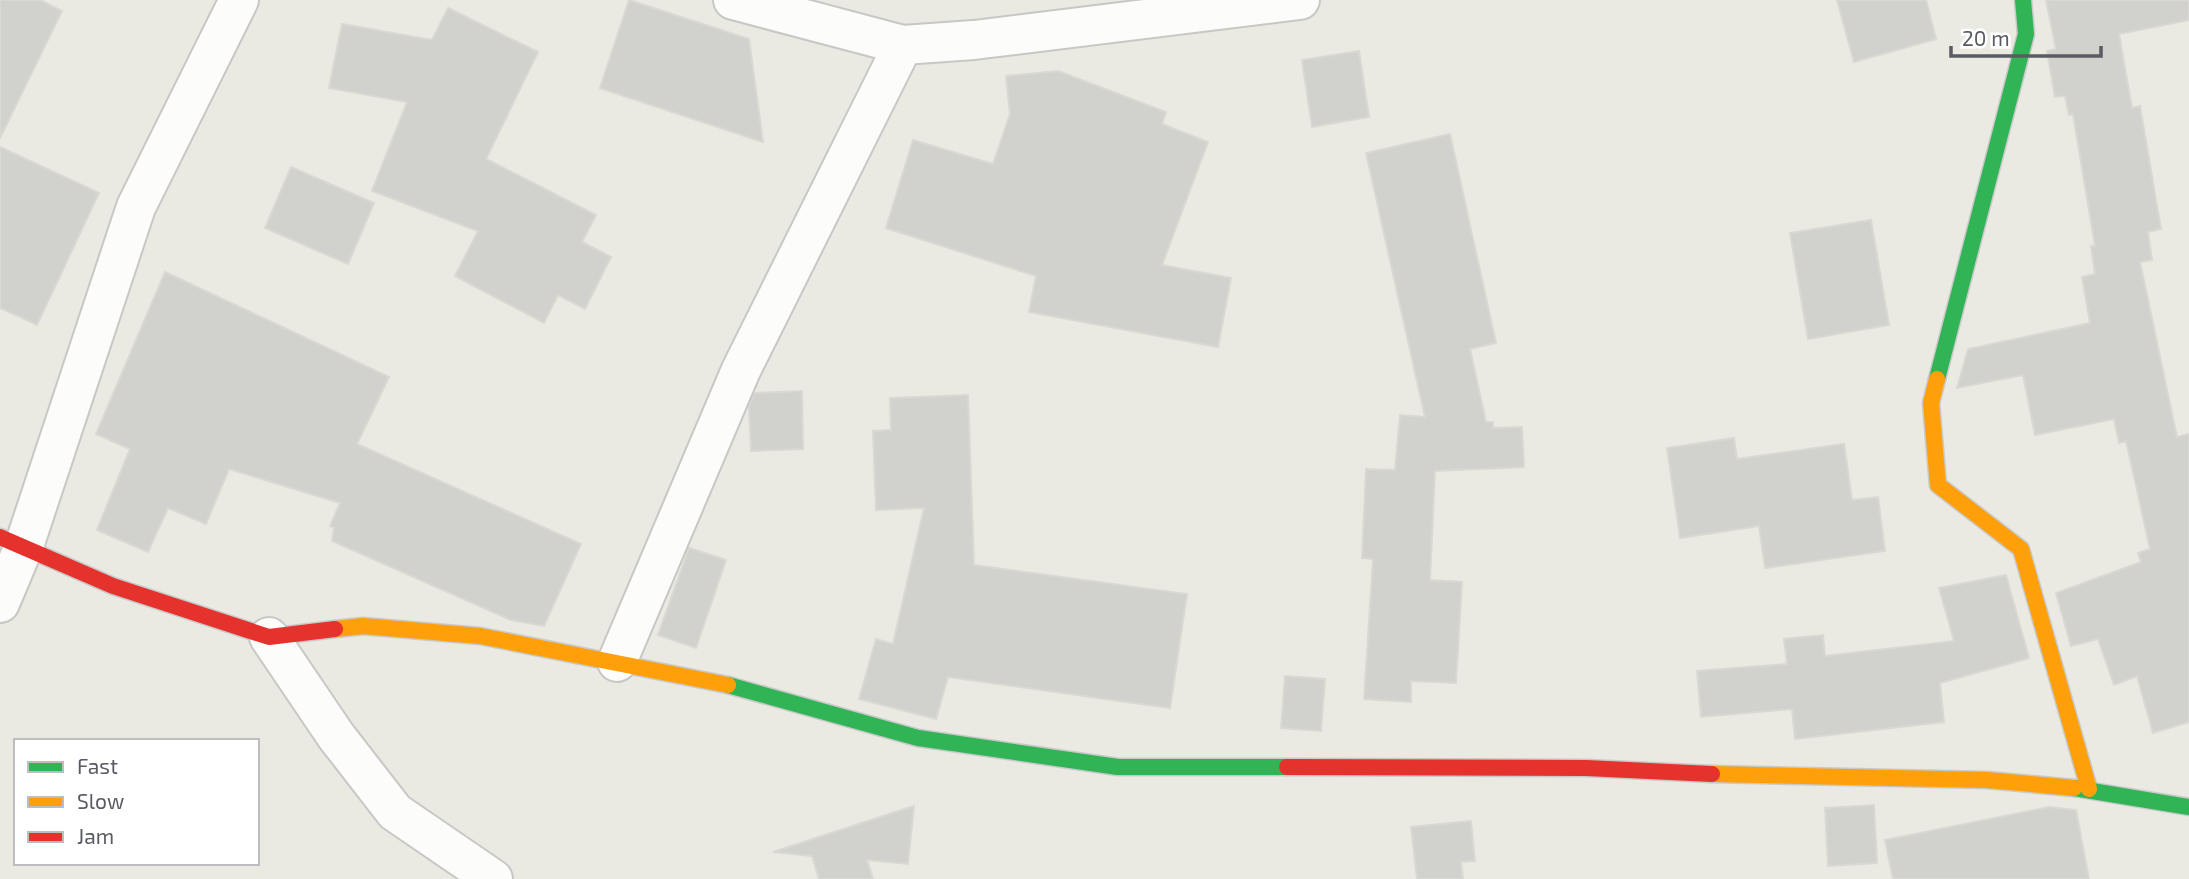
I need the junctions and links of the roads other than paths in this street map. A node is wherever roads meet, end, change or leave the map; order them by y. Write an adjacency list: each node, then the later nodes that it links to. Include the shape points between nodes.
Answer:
1 (239, 0): 6 (street, via 136,207)
2 (733, 0): 5 (street)
3 (1300, 0): 5 (street)
4 (2024, 0): 10 (street, via 2026,34 1931,403 1938,485 2021,549)
5 (903, 45): 9 (street, via 741,370)
6 (12, 541): 7 (street); 8 (street, via 113,586)
7 (0, 603)
8 (269, 637): 9 (street, via 363,626 480,636); 12 (street, via 336,736 396,812)
9 (617, 662): 10 (street, via 706,679 918,738 1118,766 1586,768 1987,780)
10 (2089, 789): 11 (street)
11 (2189, 807)
12 (493, 879)

